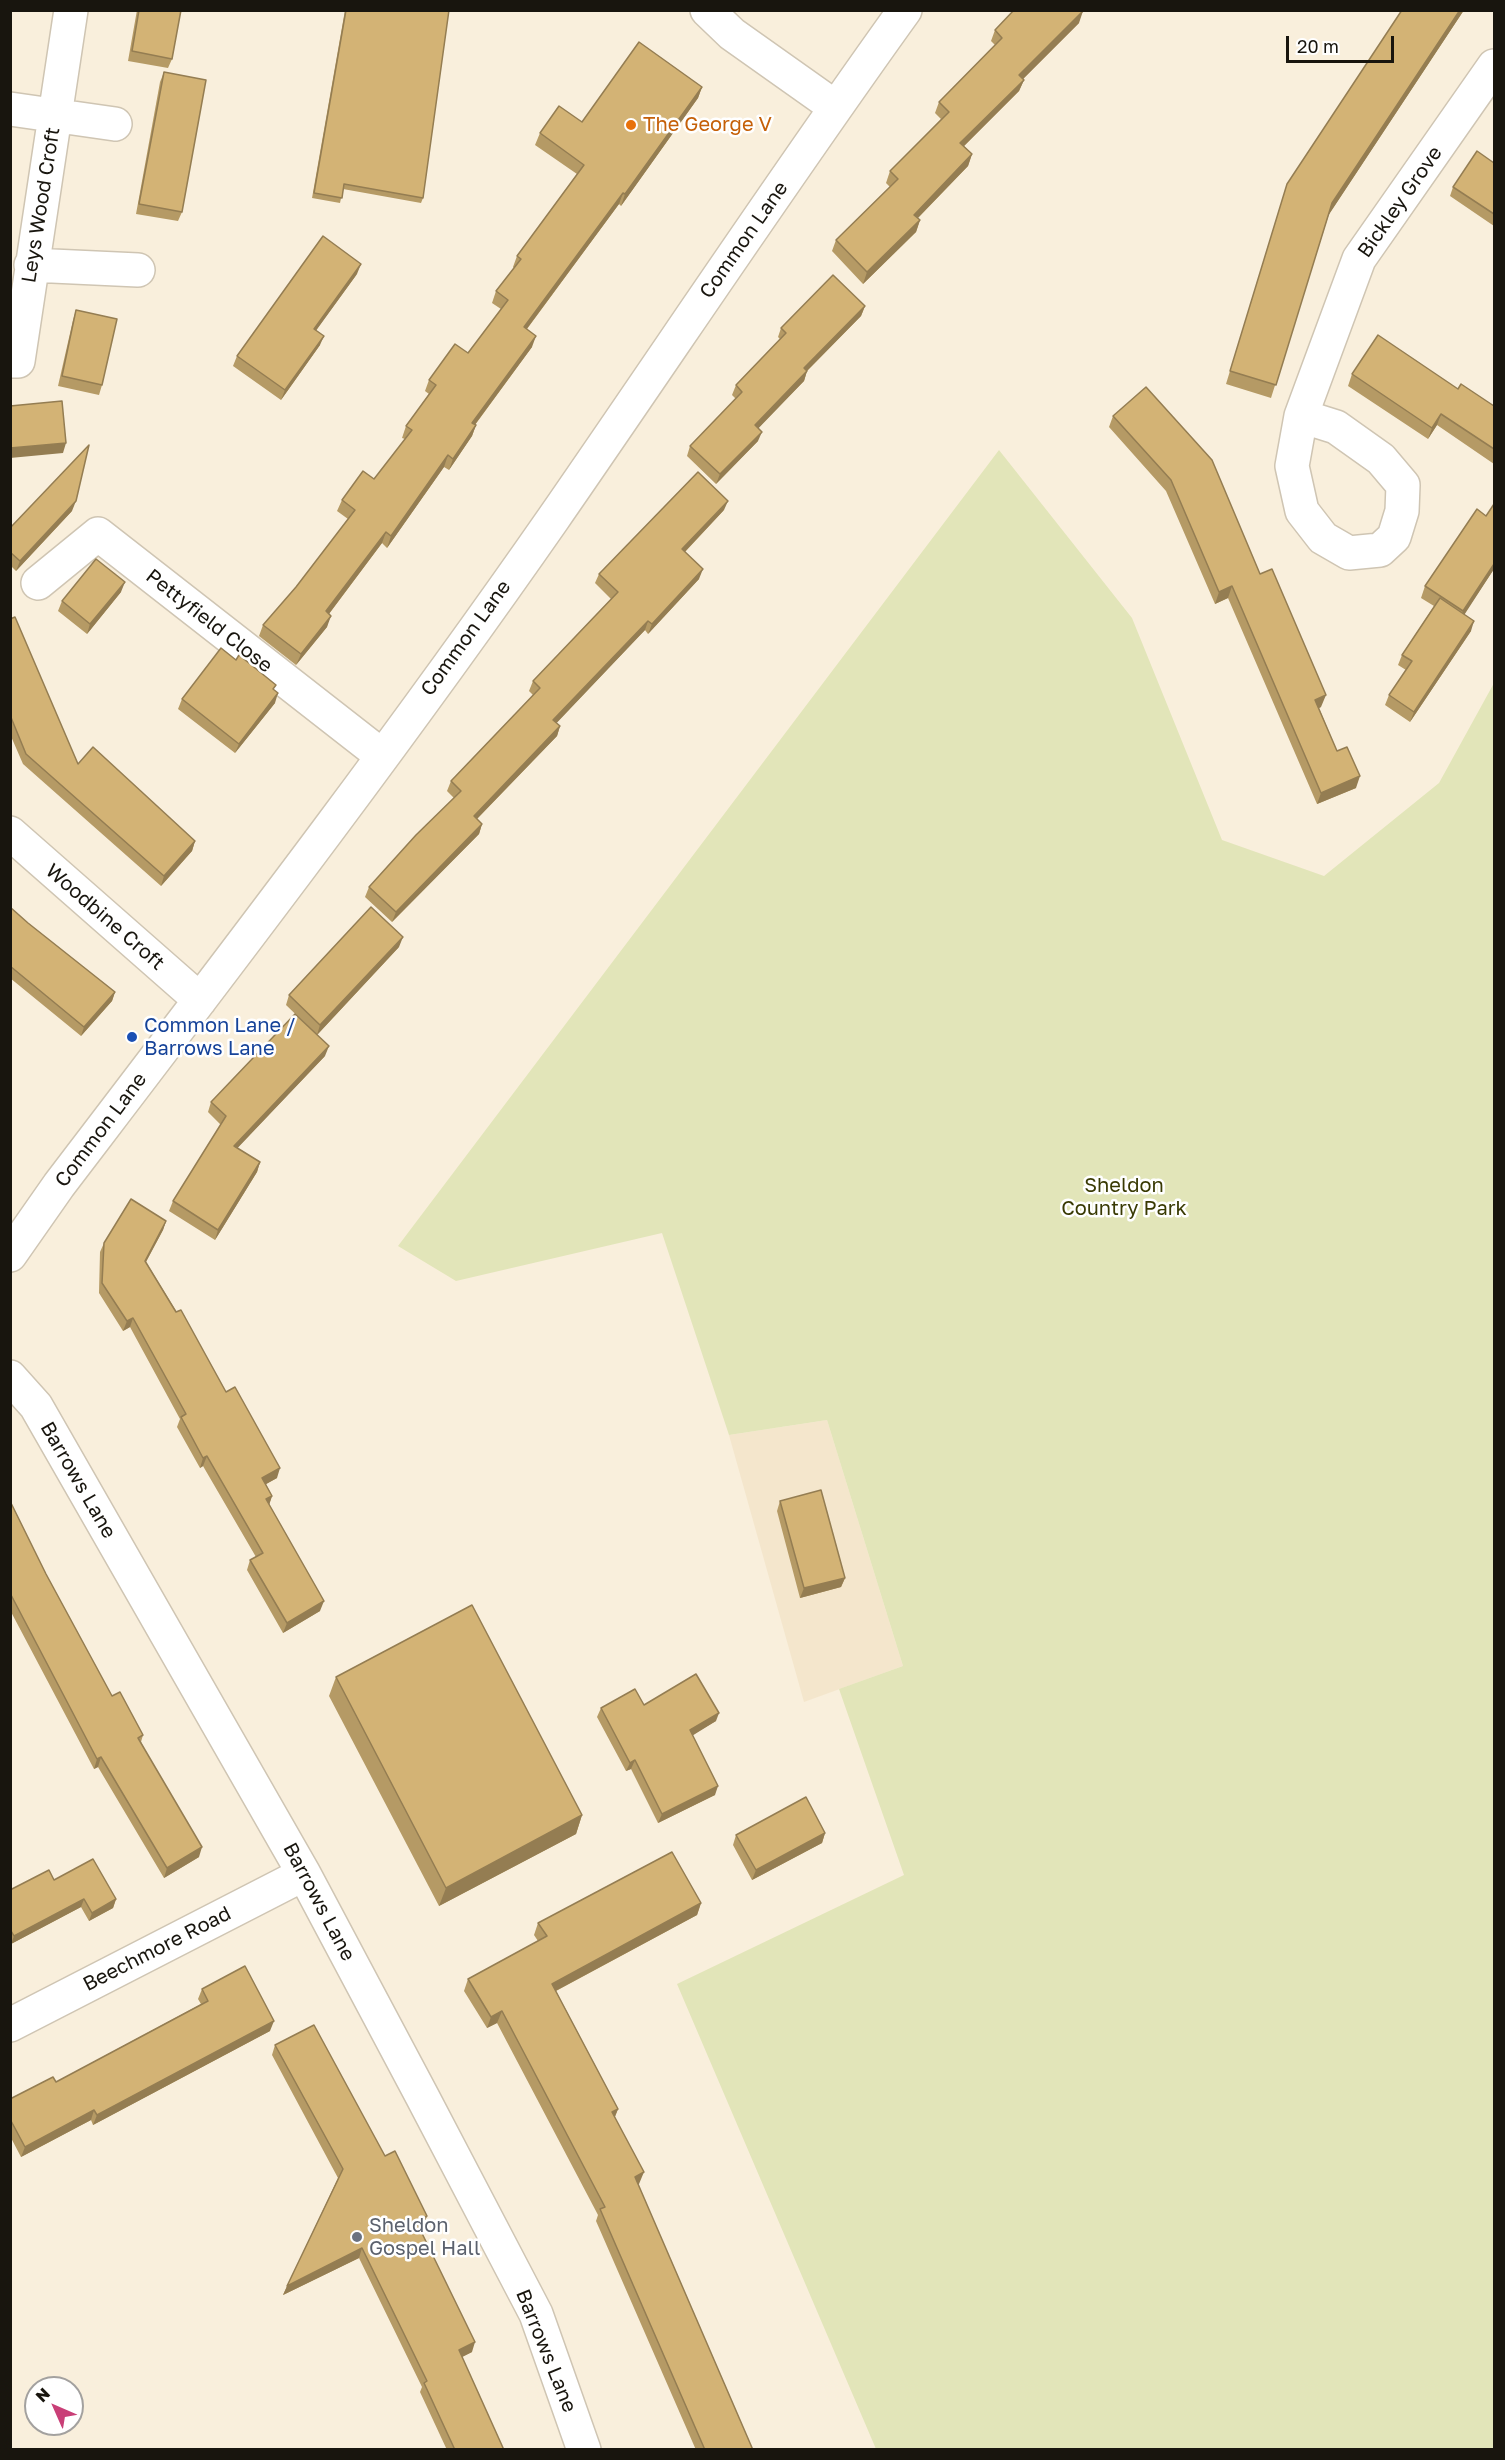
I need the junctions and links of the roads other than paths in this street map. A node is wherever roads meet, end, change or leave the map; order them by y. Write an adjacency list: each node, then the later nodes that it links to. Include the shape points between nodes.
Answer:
1 (71, 10): 7 (street, Leys Wood Croft)
2 (707, 10): 5 (street, via 732,34)
3 (905, 10): 5 (street, Common Lane)
4 (1491, 80): 12 (street, Bickley Grove, via 1359,259)
5 (835, 107): 14 (street, Common Lane, via 552,520)
6 (10, 109): 7 (street, Leys Wood Croft)
7 (55, 114): 8 (street, Leys Wood Croft); 9 (street, Leys Wood Croft)
8 (115, 124)
9 (31, 265): 10 (street); 11 (street, Leys Wood Croft, via 18,361)
10 (138, 270)
11 (10, 361)
12 (1301, 416)
13 (38, 583): 14 (street, Pettyfield Close, via 98,534)
14 (381, 755): 16 (street, Common Lane)
15 (10, 834): 16 (street, Woodbine Croft)
16 (200, 1000): 17 (street, Common Lane, via 58,1185)
17 (10, 1255)
18 (10, 1377): 19 (street, Barrows Lane, via 36,1406)
19 (304, 1874): 20 (street, Beechmore Road); 21 (street, Barrows Lane, via 536,2314)
20 (10, 2025)
21 (584, 2450)

